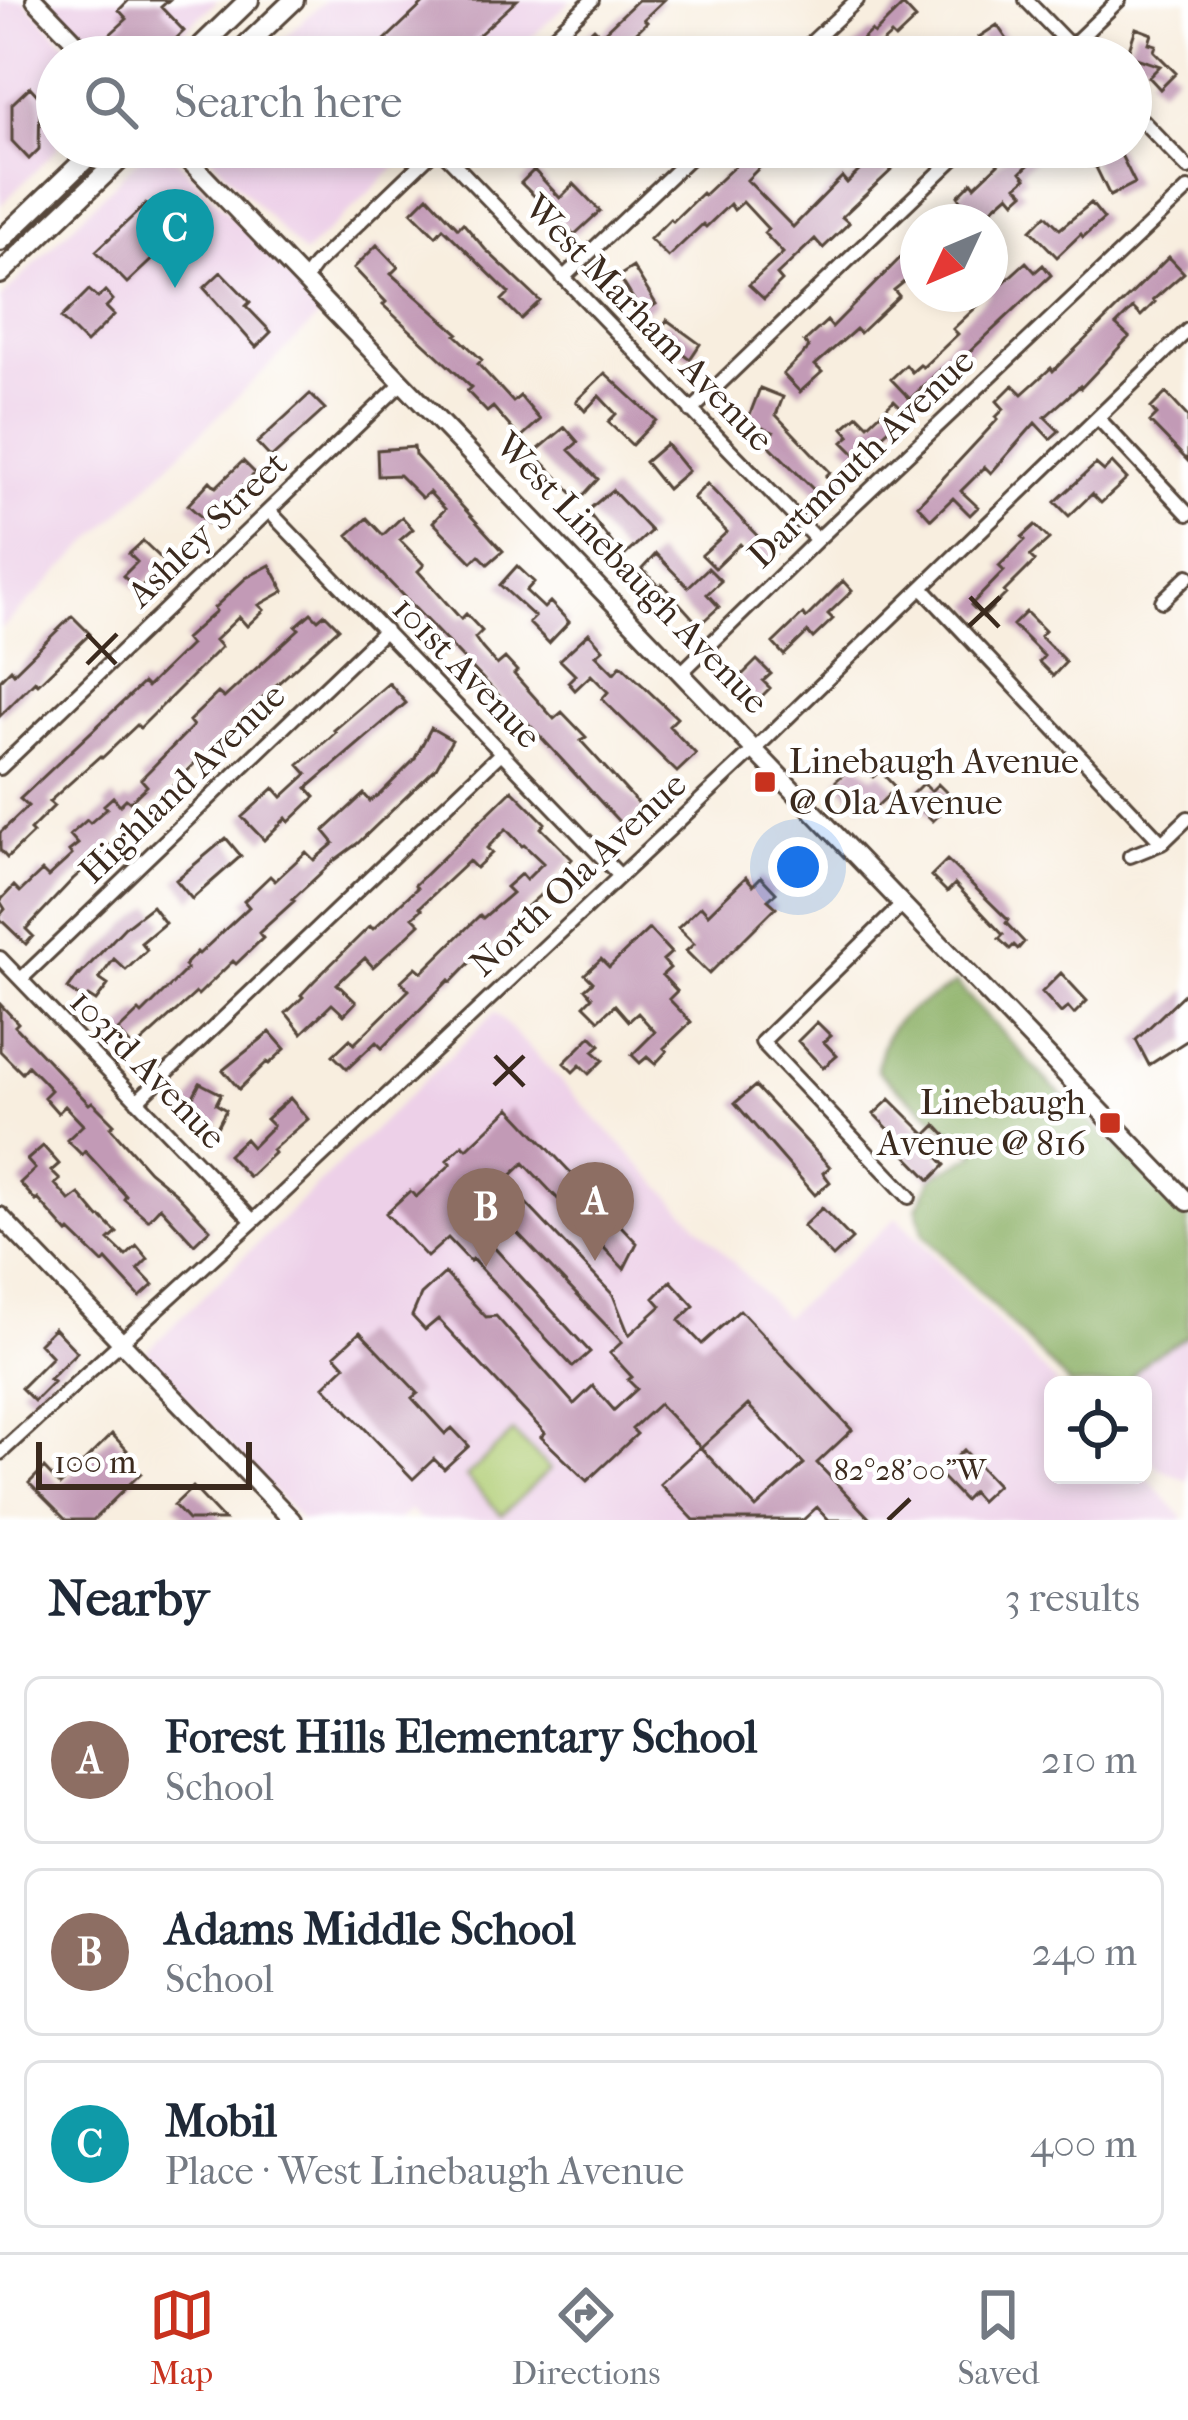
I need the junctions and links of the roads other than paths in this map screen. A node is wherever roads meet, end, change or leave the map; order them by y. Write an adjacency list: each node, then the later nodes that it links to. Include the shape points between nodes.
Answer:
1 (35, 0): 8 (street)
2 (249, 0): 9 (main road)
3 (294, 0): 10 (main road)
4 (592, 0): 11 (street)
5 (856, 0): 12 (street)
6 (1026, 0): 13 (street)
7 (1119, 0): 14 (street)
8 (70, 36)
9 (212, 36)
10 (256, 36)
11 (554, 36)
12 (818, 36)
13 (1056, 36)
14 (1087, 36)
15 (1152, 131): 23 (street)
16 (76, 168): 25 (main road)
17 (111, 168): 26 (main road)
18 (196, 168): 28 (street, West Linebaugh Avenue)
19 (416, 168): 28 (street)
20 (458, 168): 27 (street, West Marham Avenue)
21 (679, 168): 27 (street)
22 (944, 168): 31 (street)
23 (1188, 168)
24 (1188, 189): 35 (street, Dartmouth Avenue)
25 (0, 242)
26 (0, 274)
27 (563, 278): 31 (street, West Marham Avenue)
28 (304, 280): 30 (street, West Linebaugh Avenue)
29 (1188, 330): 32 (street, North Ola Avenue)
30 (403, 382): 33 (street, Ashley Street); 40 (street, West Linebaugh Avenue)
31 (691, 411): 35 (street, West Marham Avenue)
32 (1098, 418): 34 (street); 37 (street, North Ola Avenue)
33 (269, 511): 39 (street, 101st Avenue); 43 (street, Ashley Street)
34 (1188, 514)
35 (817, 540): 40 (street, Dartmouth Avenue)
36 (1188, 576): 38 (street)
37 (922, 588): 41 (street, North Ola Avenue); 45 (street)
38 (1162, 602)
39 (385, 630): 42 (street, 101st Avenue); 50 (street, Highland Avenue)
40 (682, 672): 41 (street, West Linebaugh Avenue)
41 (754, 749): 47 (street, North Ola Avenue); 48 (street, West Linebaugh Avenue)
42 (502, 752): 47 (street, 101st Avenue); 51 (street)
43 (0, 768)
44 (1188, 818): 45 (street)
45 (1162, 843): 46 (street)
46 (1130, 856)
47 (620, 876): 55 (street, North Ola Avenue)
48 (903, 904): 52 (street, via 762,1042); 53 (street, West Linebaugh Avenue)
49 (0, 958): 50 (street, 103rd Avenue)
50 (21, 979): 51 (street, 103rd Avenue)
51 (137, 1101): 55 (street, 103rd Avenue)
52 (909, 1197)
53 (1188, 1202)
54 (0, 1216): 56 (street)
55 (253, 1221): 56 (street, North Ola Avenue)
56 (120, 1341): 57 (street, North Ola Avenue); 58 (street)
57 (0, 1453)
58 (292, 1520)

